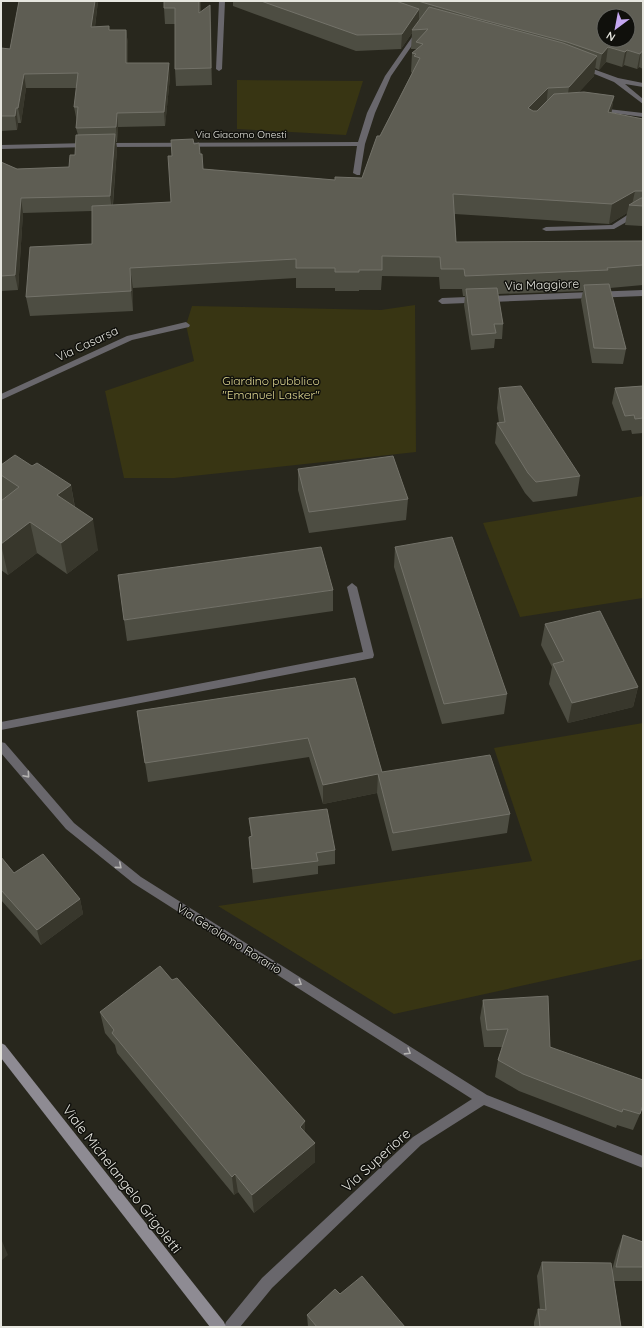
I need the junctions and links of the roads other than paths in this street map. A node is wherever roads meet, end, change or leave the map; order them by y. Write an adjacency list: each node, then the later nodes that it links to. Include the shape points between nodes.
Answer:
1 (222, 1): 4 (street)
2 (425, 22): 10 (street, via 388,76 371,113)
3 (576, 65): 5 (street)
4 (219, 69)
5 (616, 80): 6 (street); 7 (street)
6 (643, 86)
7 (643, 102)
8 (588, 108): 9 (street)
9 (643, 115)
10 (361, 144): 11 (street, Via Giacomo Onesti); 12 (street)
11 (1, 147)
12 (357, 173)
13 (643, 214): 14 (street, via 635,214 614,227)
14 (546, 229)
15 (643, 293): 16 (street, Via Maggiore)
16 (442, 301)
17 (186, 325): 18 (street, Via Casarsa, via 130,338)
18 (1, 397)
19 (352, 587): 20 (street, via 369,655)
20 (1, 726)
21 (1, 746): 23 (street, Via Gerolamo Rorario, one-way to 23, via 70,826 137,880)
22 (1, 1049): 25 (main road, Viale Michelangelo Grigoletti)
23 (483, 1099): 24 (street); 26 (street, Via Superiore, via 417,1141 267,1283)
24 (643, 1162)
25 (219, 1327)
26 (231, 1327)

